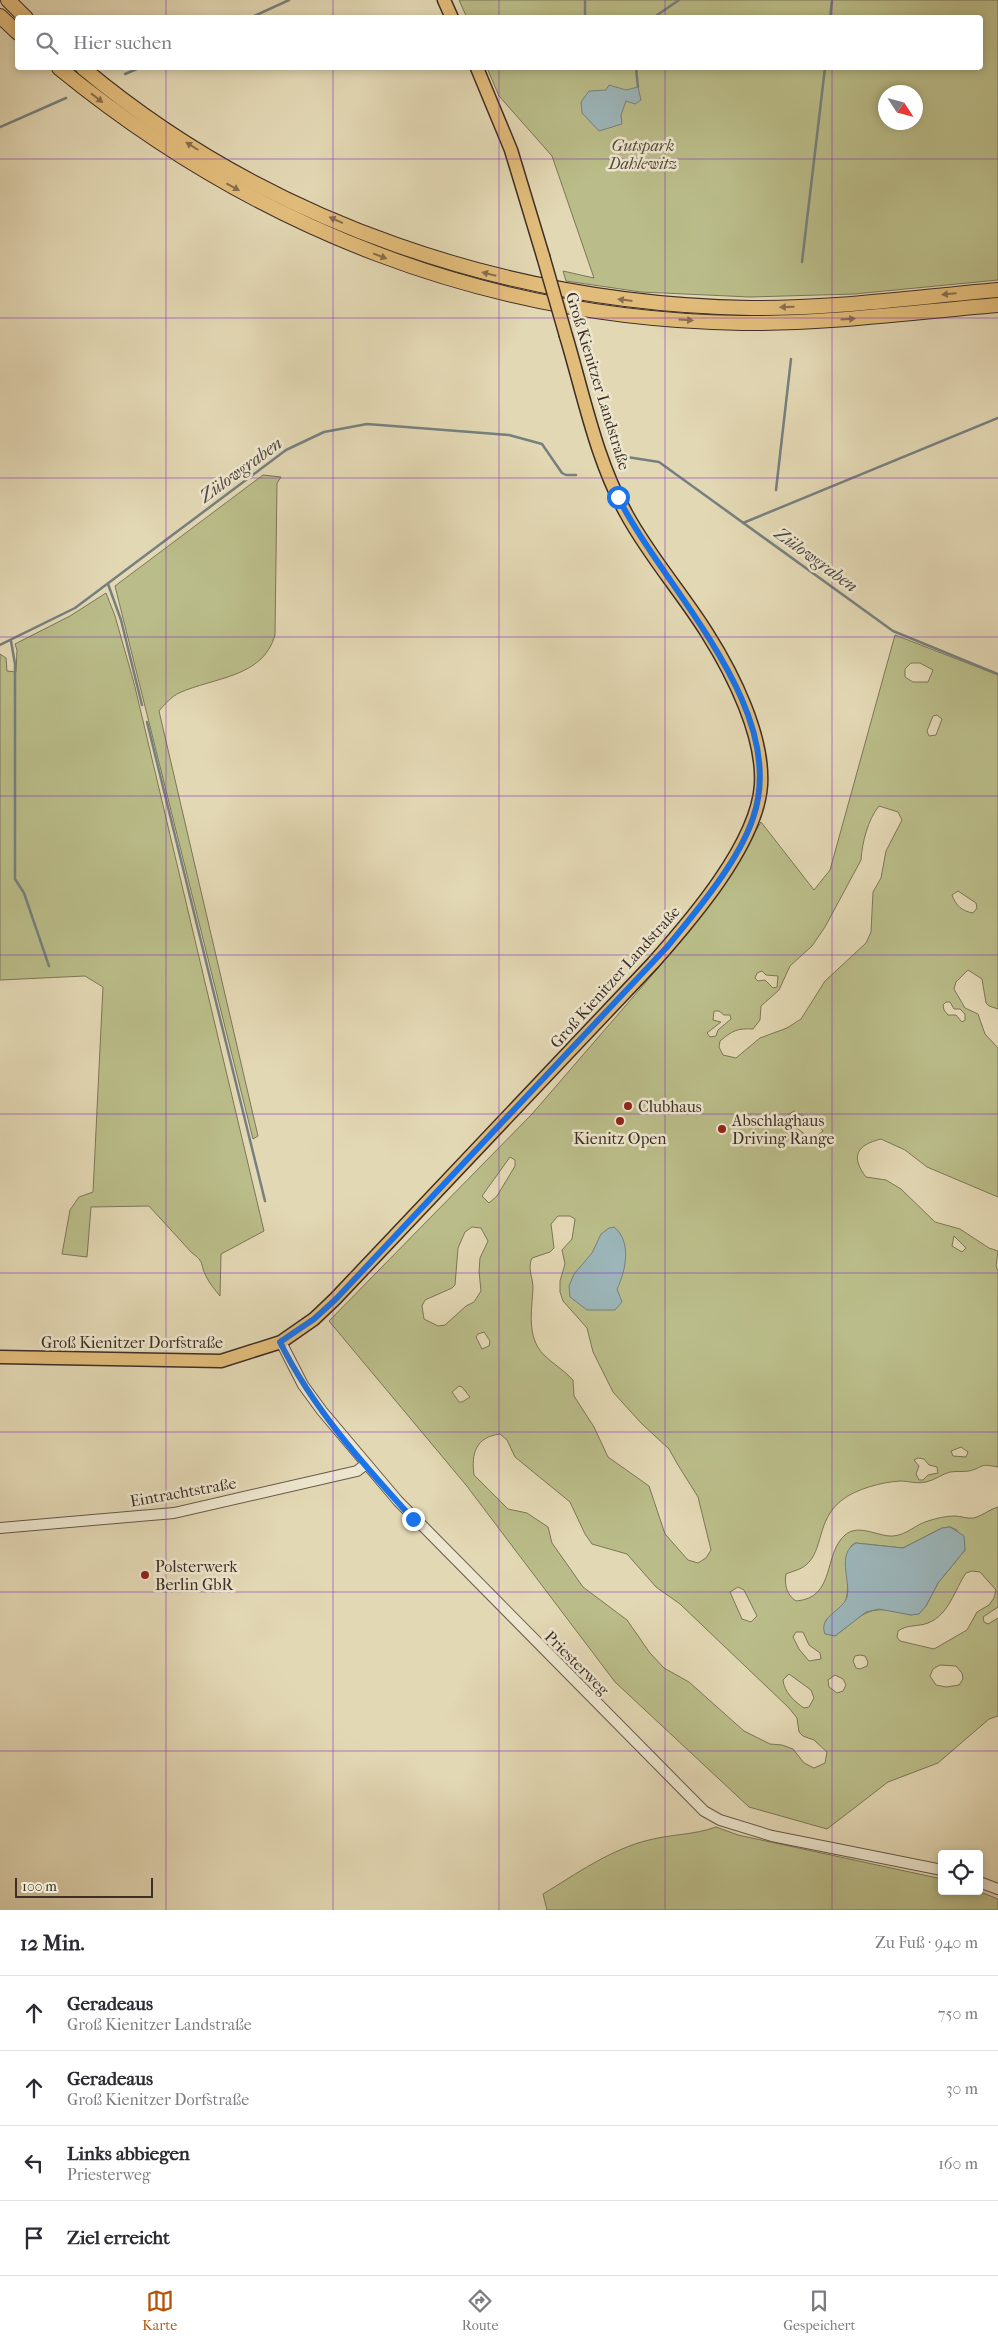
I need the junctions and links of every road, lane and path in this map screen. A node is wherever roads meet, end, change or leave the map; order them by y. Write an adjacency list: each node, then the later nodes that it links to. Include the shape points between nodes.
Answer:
1 (8, 0): 3 (highway)
2 (444, 0): 4 (main road)
3 (23, 15)
4 (451, 15)
5 (0, 16): 6 (highway)
6 (15, 30)
7 (62, 70): 11 (highway, one-way to 11, via 187,160 291,218 410,267 479,287 611,313 743,323 864,318)
8 (86, 70): 10 (highway, one-way to 8, via 822,306 752,308 582,294 483,272 414,252 297,203 238,173 147,116)
9 (478, 70): 12 (main road, Groß Kienitzer Landstraße, bridge, via 511,150 604,464 618,497 651,554 708,634 740,698 759,754 758,800 738,851 667,947)
10 (998, 290)
11 (998, 305)
12 (314, 1319): 13 (main road, Groß Kienitzer Dorfstraße)
13 (280, 1342): 14 (main road, Groß Kienitzer Dorfstraße, via 236,1358 208,1362); 15 (street, Priesterweg, via 303,1385)
14 (0, 1357)
15 (366, 1464): 16 (street, Eintrachtstraße, via 358,1471 174,1513); 17 (street, Priesterweg, via 413,1519 704,1811 726,1823 772,1836)
16 (0, 1528)
17 (938, 1869)
18 (983, 1883): 19 (street)
19 (998, 1889)

